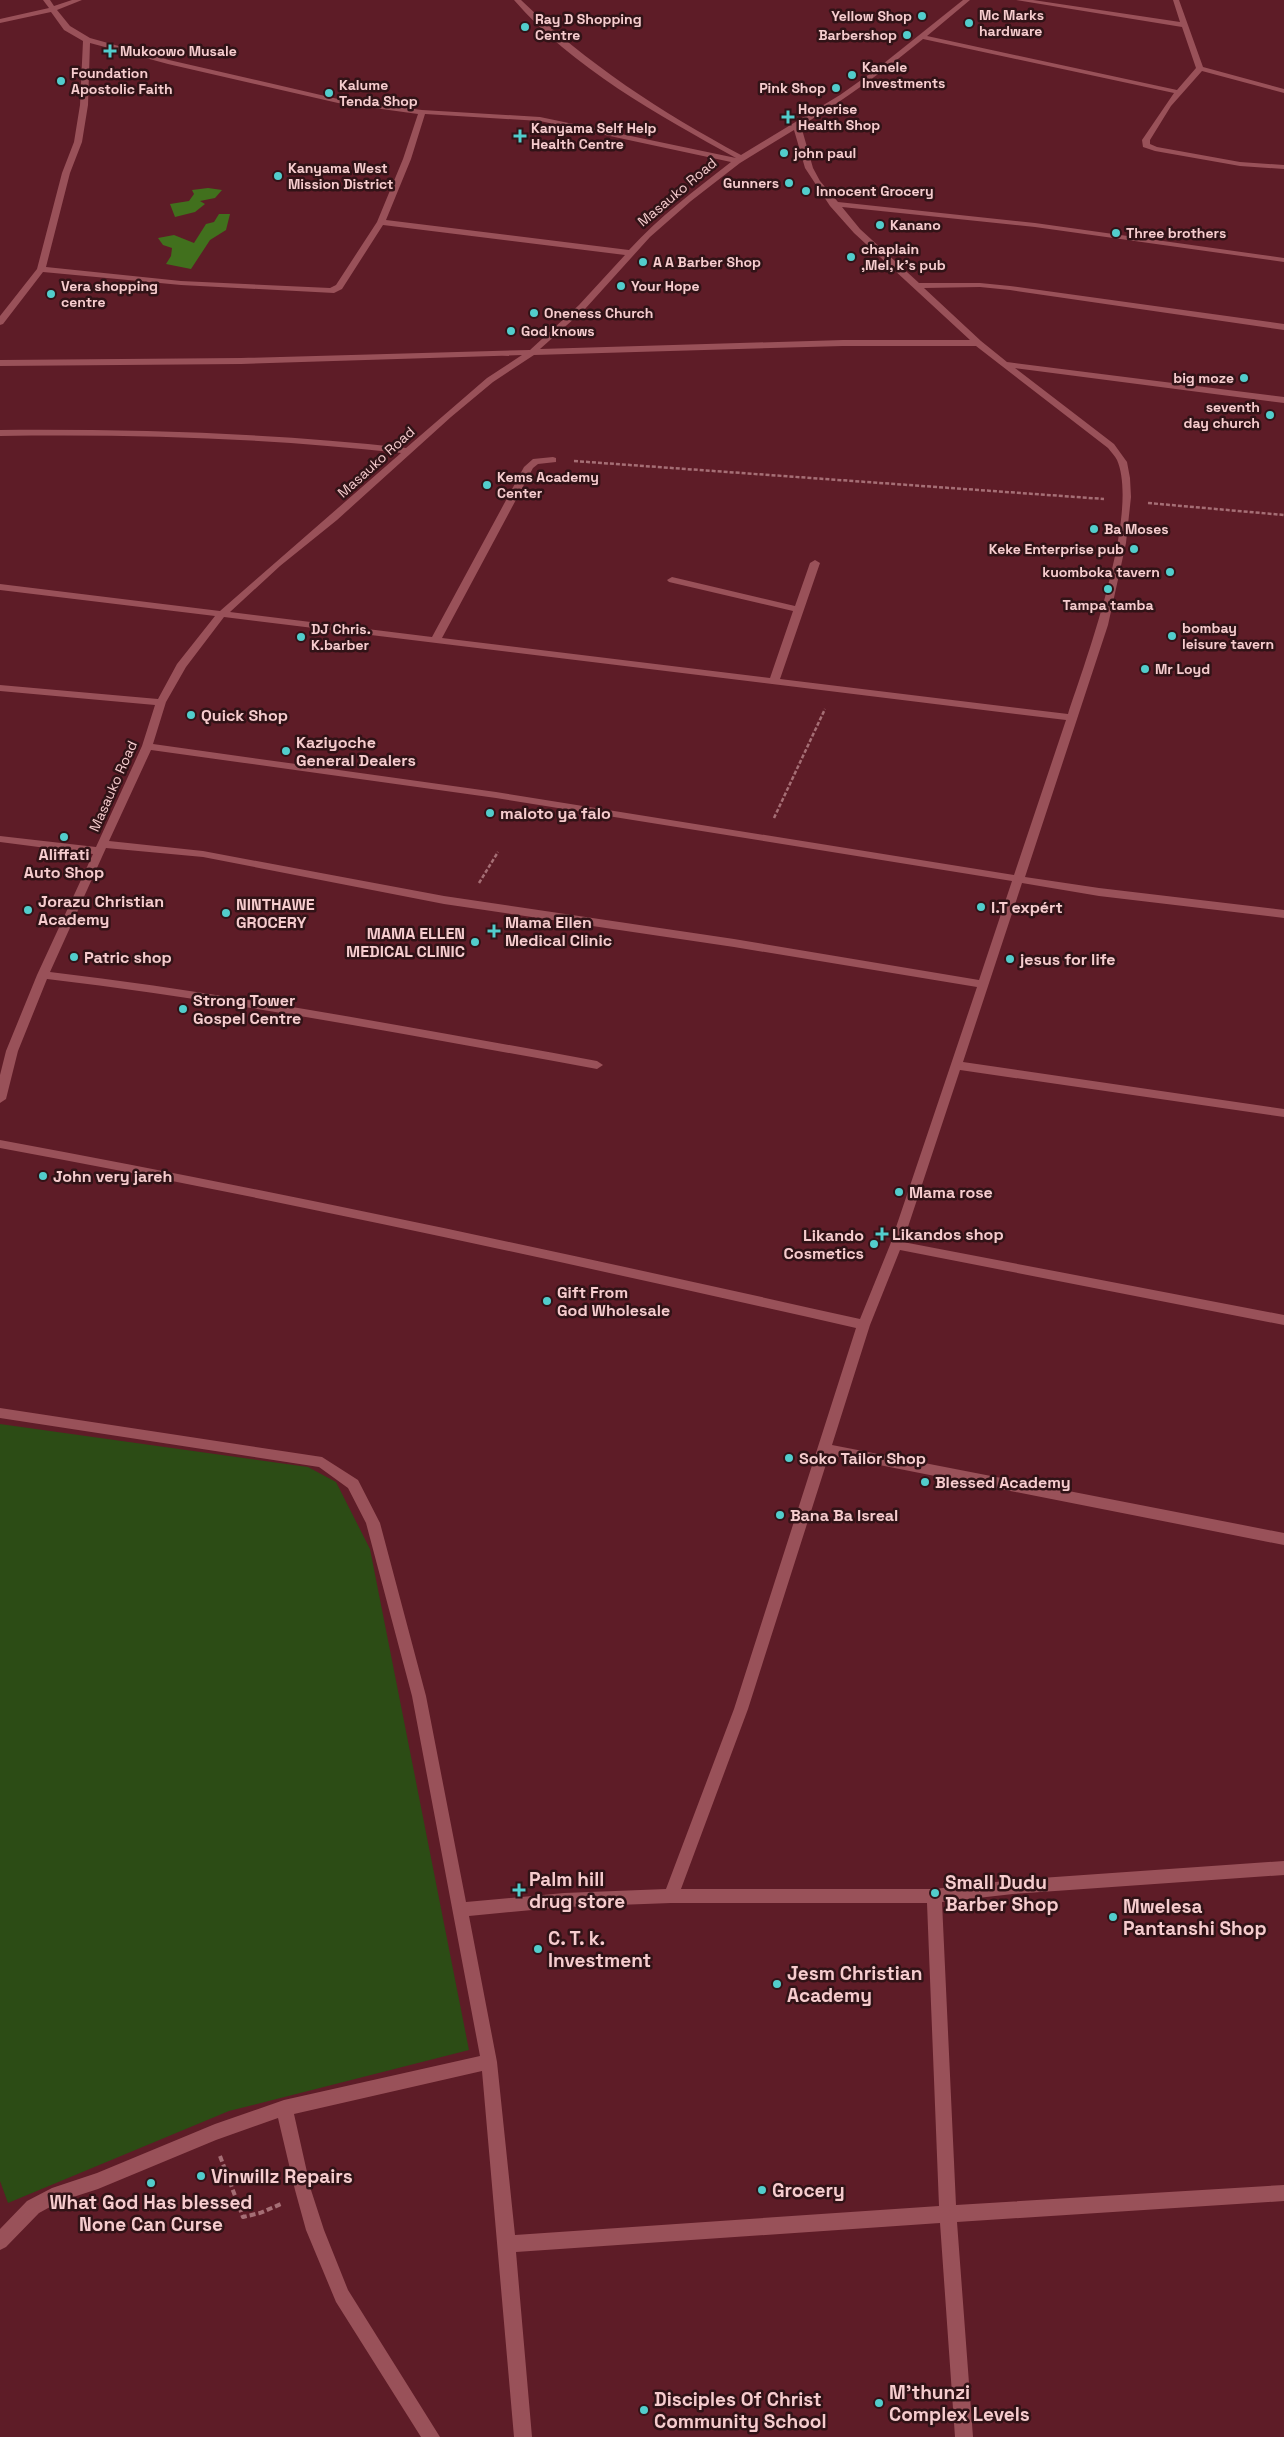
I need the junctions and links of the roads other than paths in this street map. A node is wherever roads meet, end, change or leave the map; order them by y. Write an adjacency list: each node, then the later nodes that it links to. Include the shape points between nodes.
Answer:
1 (46, 0): 7 (street)
2 (79, 0): 7 (street)
3 (517, 0): 17 (street, via 574,52 612,81)
4 (967, 0): 10 (street, Masauko Road)
5 (1018, 0): 9 (street)
6 (1176, 0): 9 (street)
7 (54, 9): 8 (street); 11 (street, via 67,28)
8 (0, 21)
9 (1185, 25): 12 (street)
10 (923, 37): 14 (street); 16 (street, Masauko Road, via 843,97)
11 (87, 40): 15 (street, via 294,92); 23 (street, via 84,105 78,142 66,173)
12 (1200, 68): 13 (street); 14 (street)
13 (1284, 91)
14 (1178, 92): 18 (street, via 1146,144 1154,149 1221,161)
15 (422, 112): 17 (street, via 540,119); 20 (street)
16 (797, 126): 17 (street, Masauko Road); 19 (street, via 810,168)
17 (739, 160): 21 (street, Masauko Road, via 681,205)
18 (1284, 167)
19 (833, 204): 22 (street, via 1026,224); 24 (street)
20 (381, 222): 21 (street); 23 (street, via 339,287 330,291 181,283)
21 (630, 253): 28 (street, Masauko Road, via 582,307)
22 (1284, 260)
23 (41, 269): 25 (street)
24 (916, 286): 26 (street, via 1010,288); 27 (street)
25 (0, 322)
26 (1284, 327)
27 (978, 343): 28 (street, via 843,343); 30 (street)
28 (530, 354): 29 (street); 33 (street, Masauko Road, via 490,380)
29 (0, 363)
30 (1006, 364): 31 (street); 44 (street, via 1111,446 1122,461 1125,477 1119,561 1103,625)
31 (1284, 400)
32 (0, 432): 33 (street, via 264,436)
33 (408, 451): 39 (street, Masauko Road)
34 (553, 460): 40 (street, via 536,462 529,467)
35 (815, 563): 38 (street)
36 (672, 580): 38 (street)
37 (0, 586): 39 (street)
38 (800, 610): 41 (street)
39 (222, 614): 40 (street); 43 (street, Masauko Road, via 181,666)
40 (435, 641): 41 (street)
41 (774, 682): 44 (street)
42 (0, 688): 43 (street)
43 (161, 702): 45 (street, Masauko Road)
44 (1072, 718): 48 (street)
45 (147, 746): 47 (street, Masauko Road); 48 (street, via 496,795)
46 (0, 839): 47 (street)
47 (101, 848): 50 (street, Masauko Road); 51 (street, via 249,862 467,903)
48 (1020, 878): 49 (street, via 1099,892); 51 (street)
49 (1284, 914)
50 (43, 975): 52 (street, via 270,1006); 54 (street, Masauko Road, via 12,1051)
51 (983, 984): 53 (street)
52 (597, 1065)
53 (957, 1065): 55 (street); 57 (street)
54 (0, 1099)
55 (1284, 1113)
56 (0, 1144): 59 (street, via 125,1166 550,1254)
57 (896, 1245): 58 (street); 59 (street)
58 (1284, 1320)
59 (864, 1325): 61 (street)
60 (0, 1414): 66 (street, via 322,1462 353,1484 373,1523 419,1696)
61 (825, 1449): 62 (street); 64 (street, via 741,1709)
62 (1284, 1539)
63 (1284, 1868): 65 (street, via 1013,1887)
64 (670, 1896): 65 (street); 66 (street, via 564,1900)
65 (934, 1896): 70 (street)
66 (461, 1910): 67 (street)
67 (489, 2062): 68 (street); 72 (street)
68 (284, 2108): 71 (street, via 50,2198 33,2207); 73 (street, via 302,2190 342,2296)
69 (1284, 2193): 70 (street)
70 (948, 2214): 72 (street); 75 (street)
71 (0, 2242)
72 (507, 2244): 74 (street)
73 (431, 2437)
74 (522, 2437)
75 (964, 2437)

